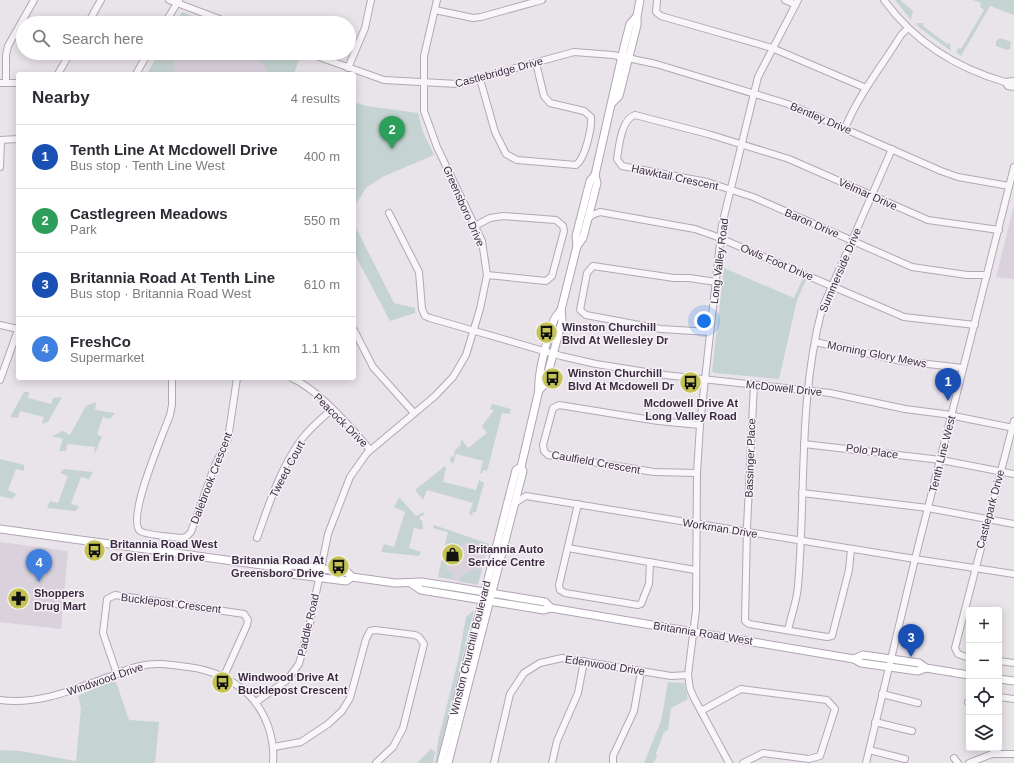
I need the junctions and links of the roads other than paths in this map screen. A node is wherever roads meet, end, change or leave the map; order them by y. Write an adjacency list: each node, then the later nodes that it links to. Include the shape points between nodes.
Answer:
1 (34, 0): 14 (street)
2 (101, 0): 15 (street)
3 (169, 0): 11 (street)
4 (370, 0): 21 (street, via 365,28)
5 (437, 0): 13 (street, Greensboro Drive)
6 (542, 0): 13 (street, via 477,18)
7 (640, 0): 22 (main road, Winston Churchill Boulevard, via 636,16 637,25)
8 (657, 0): 20 (street, via 656,12 661,16)
9 (785, 0): 12 (street)
10 (884, 0): 18 (street)
11 (178, 1): 16 (street); 17 (street)
12 (796, 2): 20 (street, Long Valley Road)
13 (434, 10): 36 (street, Greensboro Drive, via 425,50)
14 (25, 16)
15 (92, 16)
16 (169, 16)
17 (213, 16)
18 (908, 28): 33 (street, via 931,48 949,59 972,71); 38 (street)
19 (16, 32): 34 (street, via 8,46)
20 (772, 48): 38 (street); 39 (street, Long Valley Road, via 758,77)
21 (356, 49)
22 (625, 57): 27 (street, Castlebridge Drive, via 574,52); 39 (street, Bentley Drive); 47 (main road, Winston Churchill Boulevard, via 619,96 613,102)
23 (66, 60): 29 (street)
24 (144, 60): 30 (street)
25 (327, 60): 28 (street, Castlebridge Drive)
26 (351, 60): 28 (street)
27 (536, 63): 31 (street, Castlebridge Drive); 31 (street, via 544,96 550,103 584,111 591,117 592,123 583,158 576,165 517,160 506,154 495,132)
28 (348, 68): 36 (street, Castlebridge Drive, via 384,80)
29 (59, 72)
30 (137, 72)
31 (480, 79): 36 (street, Castlebridge Drive, via 458,84)
32 (1014, 81): 33 (street)
33 (1005, 82): 37 (street, via 1008,86)
34 (3, 83): 35 (street)
35 (16, 83)
36 (423, 84): 55 (street, Greensboro Drive, via 424,111 430,132)
37 (1014, 87)
38 (866, 88): 40 (street)
39 (754, 94): 40 (street, Bentley Drive, via 794,106); 43 (street, Long Valley Road)
40 (844, 128): 44 (street, Bentley Drive)
41 (16, 139): 42 (street)
42 (0, 140): 45 (street)
43 (741, 144): 49 (street, Long Valley Road); 49 (street, Hawktail Crescent, via 635,115 626,122 616,159 622,166 706,182); 51 (street, Velmar Drive, via 798,162)
44 (892, 149): 48 (street, Bentley Drive, via 958,177); 51 (street, Summerside Drive)
45 (0, 167)
46 (1014, 167): 48 (street, Tenth Line West)
47 (595, 175): 50 (main road, Winston Churchill Boulevard, via 597,183); 59 (main road, Winston Churchill Boulevard, via 588,188 576,236)
48 (1009, 186): 56 (street, Tenth Line West)
49 (730, 190): 57 (street, Long Valley Road); 58 (street, Baron Drive, via 753,197)
50 (594, 192): 52 (street, via 594,201); 54 (main road, Winston Churchill Boulevard)
51 (872, 195): 56 (street, Velmar Drive, via 928,220); 58 (street, Summerside Drive)
52 (600, 212): 54 (street); 57 (street, Owls Foot Drive, via 695,229)
53 (389, 213): 67 (street, McDowell Drive, via 419,272 422,309 425,316)
54 (587, 220): 59 (main road, Winston Churchill Boulevard, via 583,238)
55 (476, 226): 60 (street, Greensboro Drive, via 485,253); 60 (street, via 490,218 503,216 556,220 564,231 552,276 546,281)
56 (999, 230): 61 (street, Tenth Line West)
57 (721, 239): 62 (street, Long Valley Road); 63 (street, Owls Foot Drive)
58 (853, 241): 61 (street, Baron Drive, via 920,269); 63 (street, Summerside Drive)
59 (577, 246): 72 (main road, Winston Churchill Boulevard, via 561,310 554,319)
60 (487, 275): 67 (street, Greensboro Drive)
61 (988, 275): 65 (street, Tenth Line West)
62 (716, 282): 68 (street, Long Valley Road); 68 (street, via 593,266 587,273 580,310 586,315 653,327)
63 (833, 286): 65 (street, Owls Foot Drive, via 904,317); 71 (street, Summerside Drive, via 822,309)
64 (0, 325): 66 (street)
65 (975, 325): 73 (street, Tenth Line West)
66 (16, 329)
67 (474, 331): 72 (street, McDowell Drive); 82 (street, Greensboro Drive, via 466,355 453,377)
68 (710, 332): 78 (street, Long Valley Road)
69 (356, 334): 82 (street, via 374,367)
70 (16, 336): 74 (street)
71 (815, 342): 73 (street, Morning Glory Mews, via 902,361); 80 (street, Summerside Drive)
72 (549, 353): 78 (street, McDowell Drive, via 596,364); 89 (main road, Winston Churchill Boulevard, via 538,382 539,390)
73 (963, 368): 83 (street, Tenth Line West)
74 (0, 380)
75 (172, 380): 76 (street, Dalebrook Crescent, via 170,415 141,494 136,522 142,532 182,538 191,532 215,465 228,439)
76 (237, 380)
77 (295, 380): 81 (street, Peacock Drive, via 309,388)
78 (705, 380): 79 (street, McDowell Drive); 84 (street, Long Valley Road)
79 (754, 384): 80 (street, McDowell Drive); 103 (street, Bassinger Place)
80 (807, 391): 83 (street, McDowell Drive, via 838,394 905,409); 86 (street, Summerside Drive)
81 (331, 410): 87 (street, Peacock Drive); 104 (street, Tweed Court, via 305,435 296,448 274,490)
82 (414, 413): 87 (street, Greensboro Drive)
83 (951, 415): 85 (street, McDowell Drive); 88 (street, Tenth Line West)
84 (700, 425): 91 (street, Long Valley Road); 91 (street, Caulfield Crescent, via 559,405 553,408 543,445 548,455 654,472)
85 (1014, 425): 90 (street, Castlepark Drive)
86 (804, 444): 88 (street, Polo Place); 94 (street, Summerside Drive)
87 (370, 450): 112 (street, Greensboro Drive, via 357,464 344,489 328,534)
88 (940, 460): 90 (street, Polo Place); 98 (street, Tenth Line West)
89 (521, 467): 93 (main road, Winston Churchill Boulevard, via 523,470); 118 (main road, Winston Churchill Boulevard, via 516,470)
90 (1000, 472): 92 (street, Polo Place); 99 (street, Castlepark Drive)
91 (697, 473): 100 (street, Long Valley Road)
92 (1014, 474)
93 (519, 484): 95 (street); 96 (main road, Winston Churchill Boulevard)
94 (802, 493): 98 (street); 105 (street, Summerside Drive)
95 (526, 496): 96 (street); 97 (street, Workman Drive)
96 (514, 503): 118 (main road, Winston Churchill Boulevard)
97 (578, 504): 100 (street, Workman Drive); 106 (street)
98 (928, 508): 99 (street); 108 (street, Tenth Line West)
99 (987, 520): 101 (street); 111 (street, Castlepark Drive)
100 (697, 524): 103 (street, Workman Drive); 113 (street, Long Valley Road)
101 (1014, 524)
102 (0, 529): 110 (main road, Britannia Road West)
103 (747, 532): 105 (street, Workman Drive); 121 (street, Bassinger Place, via 745,621)
104 (257, 538)
105 (801, 541): 107 (street, Workman Drive); 121 (street, Summerside Drive, via 799,585)
106 (568, 548): 109 (street); 109 (street, via 559,585 560,590 565,593 641,604 649,584)
107 (851, 549): 108 (street, Workman Drive); 121 (street, via 850,570 832,636)
108 (915, 560): 111 (street, Workman Drive); 125 (street, Tenth Line West)
109 (650, 562): 113 (street)
110 (284, 568): 112 (main road, Britannia Road West, via 292,565); 115 (main road, Britannia Road West, via 291,574)
111 (975, 568): 114 (street, Workman Drive); 123 (street, Castlepark Drive, via 956,648 958,654)
112 (321, 569): 115 (street, Greensboro Drive); 116 (main road, Britannia Road West, via 347,572)
113 (696, 570): 122 (street, Long Valley Road)
114 (1014, 574)
115 (319, 577): 116 (main road, Britannia Road West, via 346,580); 142 (street, Paddle Road, via 298,664 286,680)
116 (352, 577): 117 (main road, Britannia Road West)
117 (412, 584): 118 (main road, Britannia Road West, via 421,582); 119 (main road, Britannia Road West, via 421,590)
118 (488, 592): 119 (main road, Winston Churchill Boulevard); 120 (main road, Britannia Road West, via 545,602)
119 (486, 600): 120 (main road, Britannia Road West, via 544,610); 153 (main road, Winston Churchill Boulevard); 154 (main road, Winston Churchill Boulevard)
120 (551, 608): 122 (main road, Britannia Road West)
121 (788, 630)
122 (694, 631): 124 (main road, Britannia Road West); 133 (street, Long Valley Road)
123 (966, 657)
124 (854, 658): 125 (main road, Britannia Road West, via 863,656); 129 (main road, Britannia Road West, via 862,663)
125 (891, 659): 129 (street, Tenth Line West); 130 (main road, Britannia Road West, via 919,664)
126 (584, 661): 131 (street, Edenwood Drive); 155 (street, Edenwood Drive, via 562,658 550,660 524,673 510,694); 156 (street, via 578,693 557,741)
127 (1014, 661): 128 (street)
128 (1002, 662)
129 (889, 668): 130 (main road, Britannia Road West, via 918,671); 138 (street, Tenth Line West)
130 (926, 668): 134 (main road, Britannia Road West)
131 (641, 671): 133 (street, Edenwood Drive, via 671,676); 157 (street, via 634,711 612,756)
132 (117, 674): 135 (street, Windwood Drive, via 156,664 201,669); 135 (street, Bucklepost Crescent, via 103,633 107,599 115,595 244,614 248,620 247,625); 141 (street, Windwood Drive, via 46,698)
133 (688, 675): 144 (street, via 690,689)
134 (966, 675)
135 (224, 676): 142 (street, Windwood Drive)
136 (1002, 679): 137 (main road)
137 (1014, 681)
138 (882, 694): 143 (street); 145 (street, Tenth Line West)
139 (1002, 697): 140 (street)
140 (1014, 699)
141 (0, 700)
142 (256, 702): 147 (street, Windwood Drive, via 267,724)
143 (918, 703)
144 (701, 711): 158 (street); 159 (street, via 741,688 828,700 835,709 820,756 810,760 763,753)
145 (875, 722): 146 (street); 148 (street, Tenth Line West)
146 (912, 731)
147 (274, 747): 151 (street, Windwood Drive); 152 (street, via 301,742 332,721 342,710 350,698 370,631 415,634 424,644 406,719 392,747)
148 (869, 750): 150 (street); 160 (street, Tenth Line West)
149 (1014, 754): 161 (street, via 992,754)
150 (905, 759)
151 (273, 763)
152 (376, 763)
153 (441, 763)
154 (448, 763)
155 (494, 763)
156 (552, 763)
157 (613, 763)
158 (729, 763)
159 (743, 763)
160 (866, 763)
161 (969, 763)

